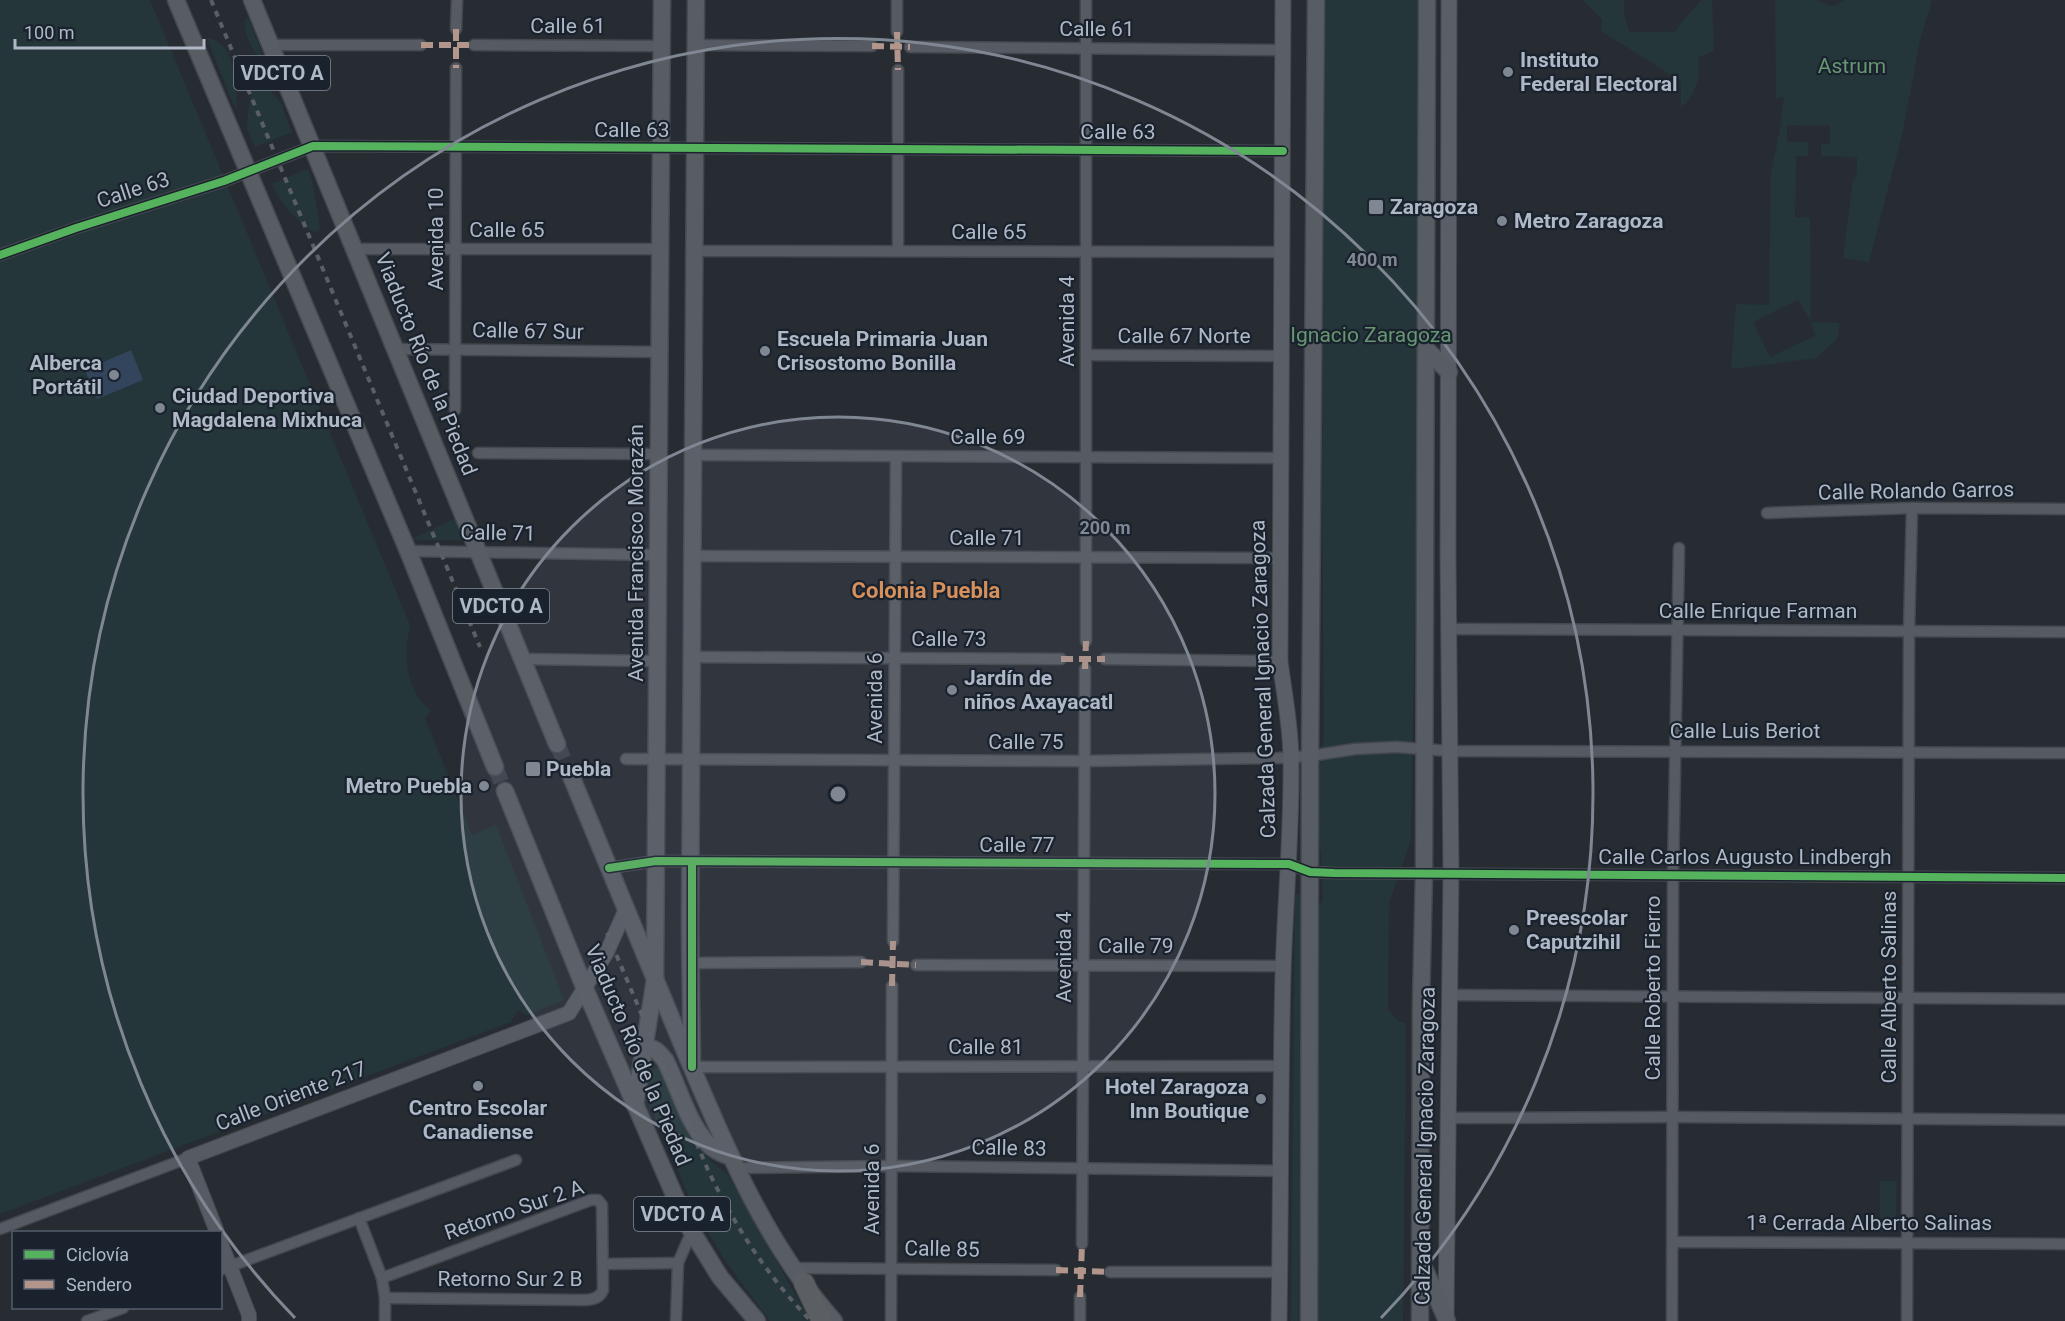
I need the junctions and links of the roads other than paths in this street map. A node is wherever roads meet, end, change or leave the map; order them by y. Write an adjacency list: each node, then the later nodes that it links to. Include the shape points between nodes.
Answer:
1 (176, 0): 32 (main road, VDCTO A)
2 (252, 0): 14 (main road, Viaducto Río de la Piedad / VDCTO A)
3 (457, 0): 12 (street)
4 (662, 0): 18 (main road, Avenida Francisco Morazán)
5 (696, 0): 17 (main road)
6 (897, 0): 13 (street)
7 (1086, 0): 21 (street, Avenida 4)
8 (1283, 0): 22 (main road, Calzada General Ignacio Zaragoza)
9 (1316, 0): 86 (main road, Calzada General Ignacio Zaragoza)
10 (1427, 0): 42 (main road, Calzada General Ignacio Zaragoza)
11 (1449, 0): 47 (main road, Calzada General Ignacio Zaragoza)
12 (456, 29)
13 (897, 32)
14 (271, 45): 15 (street); 25 (main road, Viaducto Río de la Piedad / VDCTO A)
15 (421, 45)
16 (474, 45): 18 (street, Calle 61)
17 (696, 45): 19 (street); 28 (main road)
18 (662, 46): 27 (main road, Avenida Francisco Morazán)
19 (872, 46)
20 (910, 46): 21 (street, Calle 61)
21 (1086, 48): 22 (street, Calle 61); 30 (street, Avenida 4)
22 (1283, 50): 31 (main road, Calzada General Ignacio Zaragoza)
23 (456, 68): 26 (street, Avenida 10)
24 (898, 70): 29 (street)
25 (313, 146): 26 (street, Calle 63); 32 (street, Calle 63); 33 (main road, Viaducto Río de la Piedad / VDCTO A)
26 (456, 147): 27 (street, Calle 63); 34 (street, Avenida 10)
27 (661, 148): 28 (street, Calle 63); 35 (main road, Avenida Francisco Morazán)
28 (696, 148): 29 (street, Calle 63); 36 (main road)
29 (898, 149): 30 (street, Calle 63); 37 (street)
30 (1086, 150): 31 (street, Calle 63); 38 (street, Avenida 4)
31 (1283, 151): 39 (main road, Calzada General Ignacio Zaragoza)
32 (248, 171): 40 (street, Calle 63); 60 (main road, VDCTO A)
33 (354, 249): 34 (street, Calle 65); 41 (main road, Viaducto Río de la Piedad / VDCTO A)
34 (456, 249): 35 (street, Calle 65); 43 (street, Avenida 10)
35 (660, 249): 44 (main road, Avenida Francisco Morazán)
36 (695, 251): 37 (street, Calle 65); 52 (main road)
37 (898, 251): 38 (street, Calle 65)
38 (1086, 252): 39 (street, Calle 65); 45 (street, Avenida 4)
39 (1282, 252): 46 (main road, Calzada General Ignacio Zaragoza)
40 (0, 255)
41 (396, 349): 43 (street, Calle 67 Sur); 61 (main road, Viaducto Río de la Piedad / VDCTO A)
42 (1426, 349): 47 (main road); 48 (main road, Calzada General Ignacio Zaragoza)
43 (456, 350): 44 (street, Calle 67 Sur); 49 (street, Avenida 10)
44 (660, 352): 51 (main road, Avenida Francisco Morazán)
45 (1086, 355): 46 (street, Calle 67 Norte); 54 (street, Avenida 4)
46 (1282, 356): 55 (main road, Calzada General Ignacio Zaragoza)
47 (1449, 374): 48 (main road); 67 (main road, Calzada General Ignacio Zaragoza)
48 (1425, 390): 81 (main road, Calzada General Ignacio Zaragoza)
49 (455, 410)
50 (478, 453): 51 (street)
51 (659, 454): 62 (main road, Avenida Francisco Morazán)
52 (694, 455): 53 (street, Calle 69); 63 (main road)
53 (896, 456): 54 (street, Calle 69); 64 (street, Avenida 6)
54 (1086, 457): 55 (street, Calle 69); 65 (street, Avenida 4)
55 (1281, 458): 66 (main road, Calzada General Ignacio Zaragoza)
56 (1912, 508): 57 (street, Calle Rolando Garros); 58 (street, Calle Rolando Garros); 69 (street, Calle Alberto Salinas)
57 (2065, 510)
58 (1767, 513)
59 (1679, 548): 68 (street, Calle Roberto Fierro)
60 (408, 551): 61 (street, Calle 71); 93 (main road, VDCTO A)
61 (479, 552): 62 (street, Calle 71); 74 (main road, Viaducto Río de la Piedad / VDCTO A)
62 (658, 555): 77 (main road, Avenida Francisco Morazán)
63 (693, 556): 64 (street, Calle 71); 72 (main road)
64 (896, 557): 65 (street, Calle 71); 73 (street, Avenida 6)
65 (1086, 557): 66 (street, Calle 71); 71 (street, Avenida 4)
66 (1280, 558): 78 (main road, Calzada General Ignacio Zaragoza)
67 (1450, 629): 68 (street, Calle Enrique Farman); 83 (main road, Calzada General Ignacio Zaragoza)
68 (1678, 630): 69 (street, Calle Enrique Farman); 82 (street, Calle Roberto Fierro)
69 (1909, 631): 70 (street, Calle Enrique Farman); 84 (street, Calle Alberto Salinas)
70 (2065, 632)
71 (1086, 641)
72 (693, 657): 73 (street, Calle 73); 90 (main road)
73 (895, 658): 75 (street, Calle 73); 91 (street, Avenida 6)
74 (523, 659): 77 (street); 80 (main road, Viaducto Río de la Piedad / VDCTO A)
75 (1061, 659)
76 (1105, 659): 78 (street)
77 (657, 661): 89 (main road, Avenida Francisco Morazán)
78 (1280, 661): 87 (main road, Calzada General Ignacio Zaragoza)
79 (1085, 669): 92 (street, Avenida 4)
80 (557, 744)
81 (1424, 749): 83 (street, Calle Luis Beriot); 86 (street, Calle 75, via 1355,749); 103 (main road, Calzada General Ignacio Zaragoza)
82 (1675, 750): 83 (street, Calle Luis Beriot); 84 (street, Calle Luis Beriot); 105 (street, Calle Roberto Fierro)
83 (1449, 751): 104 (main road, Calzada General Ignacio Zaragoza)
84 (1910, 752): 85 (street, Calle Luis Beriot); 106 (street, Calle Alberto Salinas)
85 (2065, 753)
86 (1310, 756): 87 (street, Calle 75); 102 (main road, Calzada General Ignacio Zaragoza)
87 (1291, 757): 92 (street, Calle 75); 100 (main road, Calzada General Ignacio Zaragoza)
88 (626, 759): 89 (street, Calle 75)
89 (657, 759): 90 (street, Calle 75); 96 (main road, Avenida Francisco Morazán)
90 (692, 759): 91 (street, Calle 75); 97 (main road)
91 (894, 761): 92 (street, Calle 75); 98 (street, Avenida 6)
92 (1085, 761): 99 (street, Avenida 4)
93 (495, 767)
94 (571, 776): 101 (main road, VDCTO A)
95 (505, 791): 117 (main road, Viaducto Río de la Piedad / VDCTO A)
96 (656, 861): 97 (street, Calle 77); 101 (street, Calle 77); 115 (main road, Avenida Francisco Morazán)
97 (692, 862): 98 (street, Calle 77); 111 (main road)
98 (893, 863): 99 (street, Calle 77); 109 (street, Avenida 6)
99 (1084, 863): 100 (street, Calle 77); 113 (street, Avenida 4)
100 (1289, 864): 102 (street, Calle 77); 114 (main road, Calzada General Ignacio Zaragoza)
101 (609, 868): 108 (main road, VDCTO A)
102 (1310, 872): 103 (street, Calle 77); 171 (main road, Calzada General Ignacio Zaragoza)
103 (1425, 872): 104 (street, Calle Carlos Augusto Lindbergh); 147 (main road, Calzada General Ignacio Zaragoza)
104 (1451, 873): 105 (street, Calle Carlos Augusto Lindbergh); 118 (main road, Calzada General Ignacio Zaragoza)
105 (1673, 875): 106 (street, Calle Carlos Augusto Lindbergh); 119 (street, Calle Roberto Fierro)
106 (1908, 876): 107 (street, Calle Carlos Augusto Lindbergh); 120 (street, Calle Alberto Salinas)
107 (2065, 878)
108 (626, 909): 115 (main road, VDCTO A); 117 (street, Calle Oriente 217)
109 (893, 941)
110 (861, 962): 111 (street)
111 (691, 963): 125 (main road)
112 (916, 965): 113 (street, Calle 79)
113 (1084, 965): 114 (street, Calle 79); 123 (street, Avenida 4)
114 (1283, 966): 124 (main road, Calzada General Ignacio Zaragoza)
115 (655, 981): 122 (main road, Avenida Francisco Morazán); 125 (main road, VDCTO A)
116 (892, 986): 126 (street, Avenida 6)
117 (585, 989): 127 (main road, Viaducto Río de la Piedad / VDCTO A); 132 (street, Calle Oriente 217, via 569,1013)
118 (1450, 995): 119 (street); 129 (main road, Calzada General Ignacio Zaragoza)
119 (1673, 996): 120 (street); 128 (street, Calle Roberto Fierro)
120 (1907, 999): 121 (street); 130 (street, Calle Alberto Salinas)
121 (2065, 999)
122 (645, 1048): 127 (main road, Avenida Francisco Morazán); 134 (main road, via 658,1052 665,1060 695,1127 707,1143)
123 (1083, 1066): 124 (street, Calle 81); 126 (street, Calle 81); 136 (street, Avenida 4)
124 (1281, 1066): 137 (main road, Calzada General Ignacio Zaragoza)
125 (692, 1067): 126 (street, Calle 81); 134 (main road, VDCTO A)
126 (892, 1067): 135 (street, Avenida 6)
127 (634, 1105): 141 (main road, Viaducto Río de la Piedad / VDCTO A)
128 (1673, 1117): 129 (street); 130 (street); 142 (street, Calle Roberto Fierro)
129 (1448, 1118): 161 (main road, Calzada General Ignacio Zaragoza)
130 (1909, 1119): 131 (street); 143 (street, Calle Alberto Salinas)
131 (2065, 1120)
132 (188, 1158): 139 (street, Calle Oriente 217); 140 (street)
133 (516, 1160): 138 (street)
134 (733, 1162): 135 (street, Calle 83); 155 (main road, VDCTO A)
135 (891, 1166): 136 (street, Calle 83); 151 (street, Avenida 6)
136 (1083, 1169): 137 (street, Calle 83); 144 (street, Avenida 4)
137 (1282, 1171): 154 (main road, Calzada General Ignacio Zaragoza)
138 (359, 1218): 150 (street); 156 (street)
139 (0, 1228)
140 (216, 1231)
141 (691, 1233): 148 (street); 160 (main road, Viaducto Río de la Piedad / VDCTO A)
142 (1673, 1242): 143 (street, 1ª Cerrada Alberto Salinas); 173 (street, Calle Roberto Fierro)
143 (1908, 1242): 145 (street, 1ª Cerrada Alberto Salinas); 174 (street, Calle Alberto Salinas)
144 (1082, 1244)
145 (2065, 1244)
146 (222, 1252): 150 (street)
147 (1420, 1255): 161 (main road); 172 (main road, Calzada General Ignacio Zaragoza)
148 (678, 1263): 149 (street); 165 (street)
149 (603, 1264): 156 (street, Retorno Sur 2 A, via 603,1209 595,1199); 158 (street, Retorno Sur 2 B, via 602,1294 589,1300)
150 (225, 1268): 163 (street)
151 (891, 1268): 152 (street, Calle 85); 155 (street, Calle 85); 168 (street, Avenida 6)
152 (1056, 1270)
153 (1110, 1272): 154 (street)
154 (1280, 1272): 170 (main road, Calzada General Ignacio Zaragoza)
155 (798, 1275): 166 (highway); 167 (main road, VDCTO A)
156 (382, 1278): 158 (street)
157 (1080, 1297): 169 (street)
158 (385, 1298): 164 (street)
159 (120, 1309): 162 (street)
160 (753, 1318)
161 (1446, 1320)
162 (87, 1321)
163 (249, 1321)
164 (385, 1321)
165 (676, 1321)
166 (822, 1321)
167 (834, 1321)
168 (891, 1321)
169 (1080, 1321)
170 (1279, 1321)
171 (1309, 1321)
172 (1420, 1321)
173 (1672, 1321)
174 (1907, 1321)

